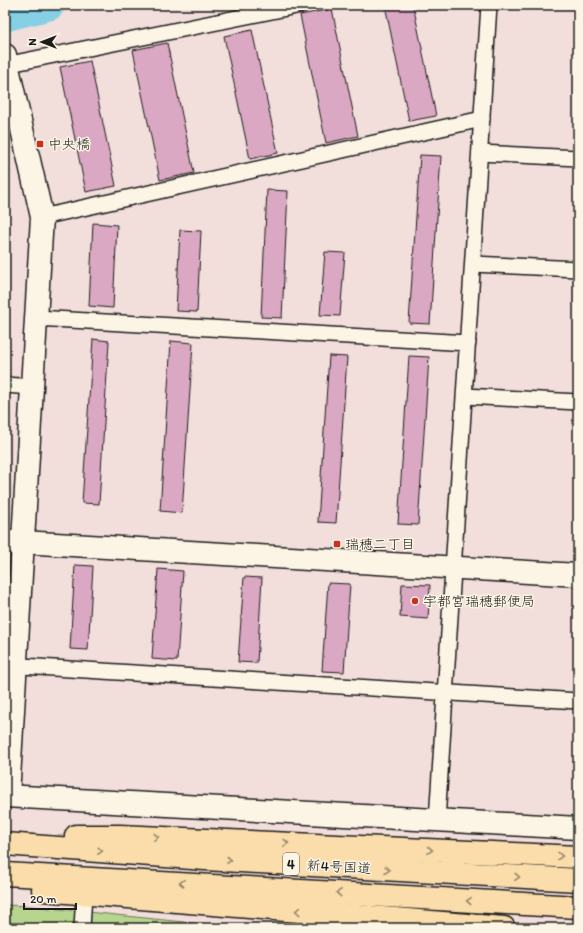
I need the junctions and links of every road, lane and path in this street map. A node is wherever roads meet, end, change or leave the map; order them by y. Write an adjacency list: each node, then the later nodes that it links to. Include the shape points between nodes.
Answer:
1 (301, 5): 3 (street)
2 (489, 5): 4 (street)
3 (6, 61): 7 (street)
4 (482, 120): 5 (street); 7 (street)
5 (480, 153): 6 (street); 8 (street)
6 (578, 158)
7 (42, 217): 10 (street)
8 (473, 264): 9 (street); 11 (street)
9 (578, 269)
10 (36, 318): 11 (street); 13 (street)
11 (468, 343): 14 (street)
12 (5, 385): 13 (street)
13 (33, 386): 16 (street)
14 (465, 396): 15 (street); 17 (street)
15 (578, 402)
16 (14, 541): 17 (street); 19 (street)
17 (454, 567): 18 (street); 20 (street)
18 (578, 575)
19 (10, 666): 20 (street); 22 (street)
20 (446, 692): 21 (street); 23 (street)
21 (578, 701)
22 (6, 796): 23 (street)
23 (437, 821): 24 (street)
24 (578, 828)
25 (5, 836): 27 (highway, one-way to 27, via 120,836)
26 (5, 844): 29 (highway, 新4号国道 / 4, one-way to 29)
27 (578, 857)
28 (5, 874): 32 (highway, 新4号国道 / 4, one-way to 28)
29 (578, 880)
30 (5, 885): 31 (highway)
31 (84, 894): 33 (street); 34 (highway, one-way to 31)
32 (578, 907)
33 (82, 928)
34 (504, 928)

